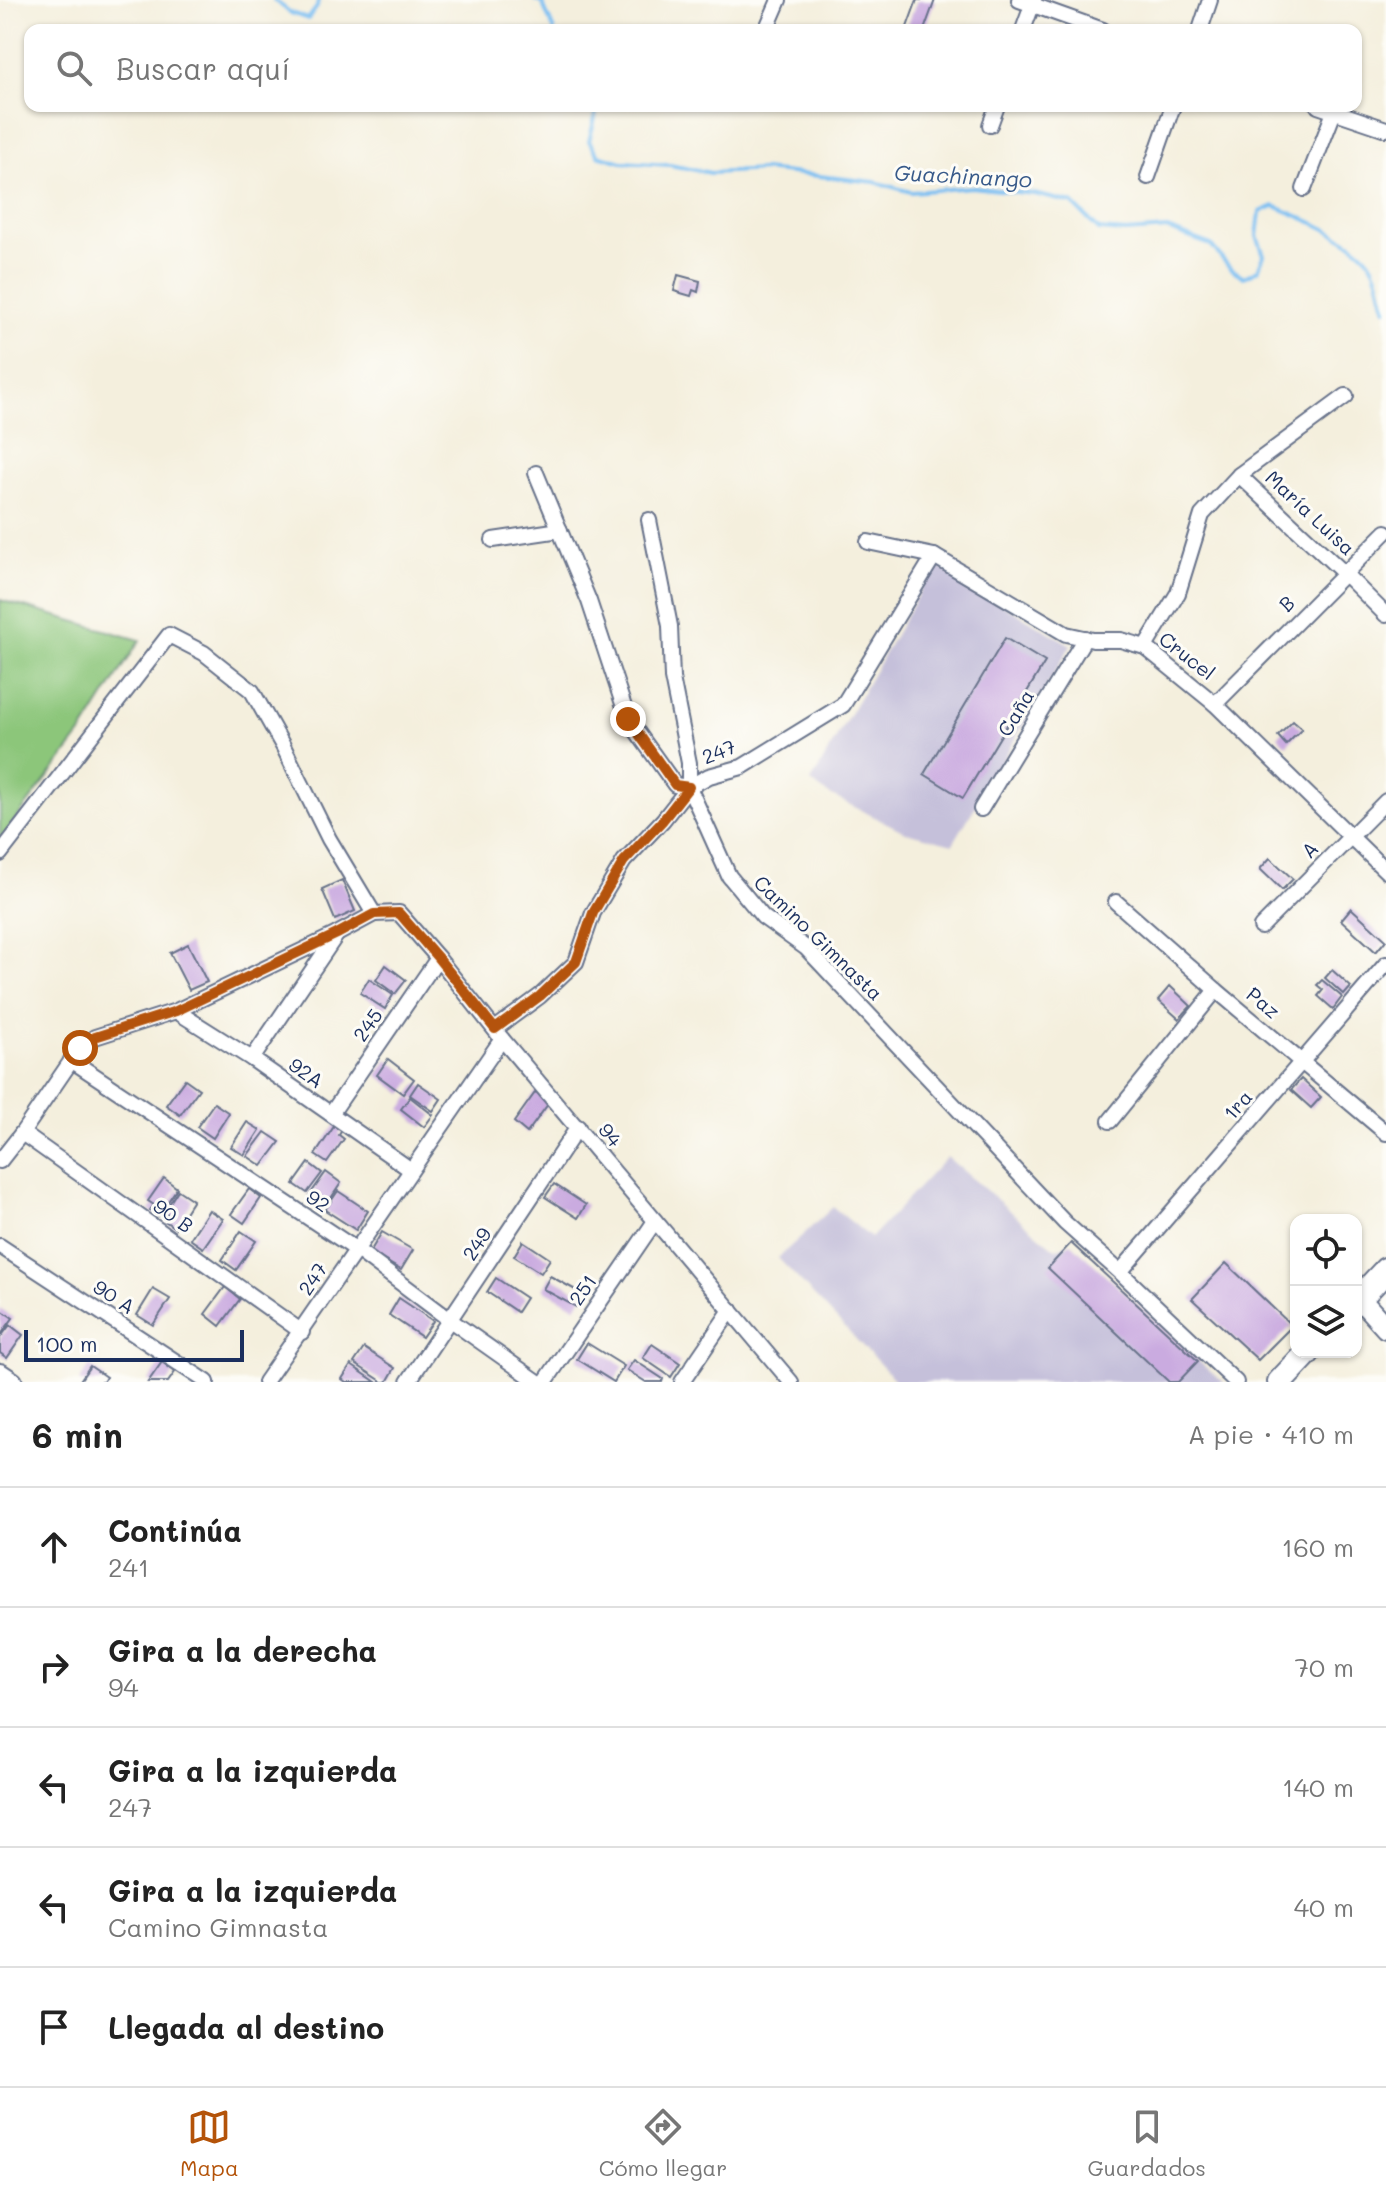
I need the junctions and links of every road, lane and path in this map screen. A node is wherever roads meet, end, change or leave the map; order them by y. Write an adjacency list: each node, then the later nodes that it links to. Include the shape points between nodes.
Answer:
1 (779, 0): 4 (street)
2 (1210, 0): 7 (street)
3 (1028, 2): 5 (street); 6 (street)
4 (769, 24)
5 (1024, 24)
6 (1087, 24)
7 (1202, 24)
8 (995, 112): 11 (street)
9 (1171, 112): 13 (street)
10 (1334, 112): 12 (street); 14 (street)
11 (990, 125)
12 (1386, 129)
13 (1148, 177)
14 (1304, 189)
15 (1346, 396): 17 (street)
16 (536, 473): 19 (street, Camino Gimnasta)
17 (1239, 475): 24 (street, María Luisa); 27 (street, via 1202,515 1178,593)
18 (649, 520): 29 (street, via 670,626 672,678)
19 (560, 530): 21 (street); 29 (street, Camino Gimnasta, via 628,719 675,785)
20 (1386, 532): 24 (street, B)
21 (493, 540)
22 (868, 542): 23 (street, Crucel)
23 (934, 556): 26 (street, Crucel, via 1066,634); 29 (street, 247, via 843,705 742,767)
24 (1345, 574): 25 (street, María Luisa); 28 (street, B)
25 (1386, 615)
26 (1085, 638): 27 (street, Crucel); 31 (street, Caña)
27 (1145, 647): 28 (street, Crucel)
28 (1215, 704): 32 (street, Crucel)
29 (689, 787): 43 (street, 247, via 624,861 593,913 576,962); 58 (street, Camino Gimnasta, via 729,876 763,917 806,948 1065,1223)
30 (1386, 801): 32 (street, A)
31 (981, 809)
32 (1351, 836): 34 (street, Crucel); 37 (street, A)
33 (0, 854): 36 (street, via 169,635 204,653 252,691)
34 (1386, 871)
35 (1116, 902): 41 (street, Paz)
36 (374, 914): 38 (street); 39 (street, 94, via 399,913)
37 (1261, 927)
38 (337, 934): 42 (street); 44 (street)
39 (438, 958): 43 (street, 94); 47 (street, 245)
40 (1386, 964): 46 (street, 1ra)
41 (1216, 990): 46 (street, Paz); 48 (street)
42 (176, 1011): 44 (street, 92A); 45 (street, via 95,1037)
43 (498, 1034): 49 (street, 94); 53 (street, 247)
44 (252, 1059): 47 (street, 92A)
45 (71, 1060): 50 (street); 56 (street, 92)
46 (1302, 1062): 51 (street, Paz); 58 (street, 1ra)
47 (331, 1114): 53 (street, 92A)
48 (1110, 1121)
49 (578, 1127): 54 (street, 94); 62 (street, 249)
50 (22, 1133): 52 (street); 64 (street, 90 B)
51 (1386, 1133)
52 (0, 1161)
53 (411, 1170): 56 (street, 247)
54 (655, 1221): 61 (street, 94); 72 (street, 251)
55 (0, 1246): 68 (street, 90 A)
56 (357, 1250): 62 (street, 92); 64 (street, 247)
57 (1386, 1270): 59 (main road)
58 (1120, 1272): 75 (street, Camino Gimnasta)
59 (1362, 1296)
60 (1362, 1304): 63 (street)
61 (731, 1310): 73 (street); 74 (street, 94)
62 (450, 1320): 70 (street, 249); 71 (street, 92)
63 (1386, 1328)
64 (302, 1332): 69 (street, 247)
65 (1302, 1358): 76 (main road)
66 (0, 1374): 67 (street)
67 (12, 1382)
68 (207, 1382)
69 (265, 1382)
70 (408, 1382)
71 (538, 1382)
72 (545, 1382)
73 (682, 1382)
74 (791, 1382)
75 (1236, 1382)
76 (1280, 1382)

